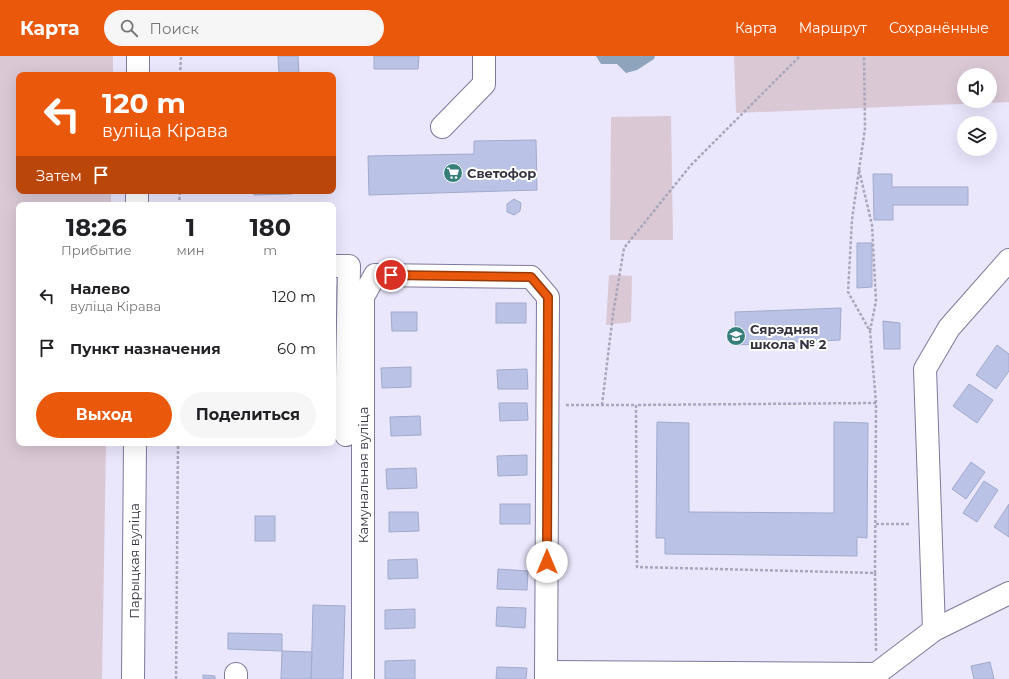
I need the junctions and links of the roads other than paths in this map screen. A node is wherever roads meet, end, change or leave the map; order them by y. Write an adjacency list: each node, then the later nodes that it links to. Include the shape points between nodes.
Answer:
1 (138, 56): 3 (street)
2 (484, 56): 4 (street, via 484,84)
3 (138, 72)
4 (442, 127)
5 (1009, 260): 10 (street, via 950,328 925,369)
6 (336, 266): 7 (street, via 349,266)
7 (346, 435)
8 (135, 446): 13 (street, Парыцкая вуліца)
9 (1009, 593): 10 (street)
10 (934, 630): 12 (street)
11 (546, 675): 12 (street); 14 (street, Камунальная вуліца, via 548,297 531,277 375,275 363,297)
12 (876, 677)
13 (133, 679)
14 (363, 679)

